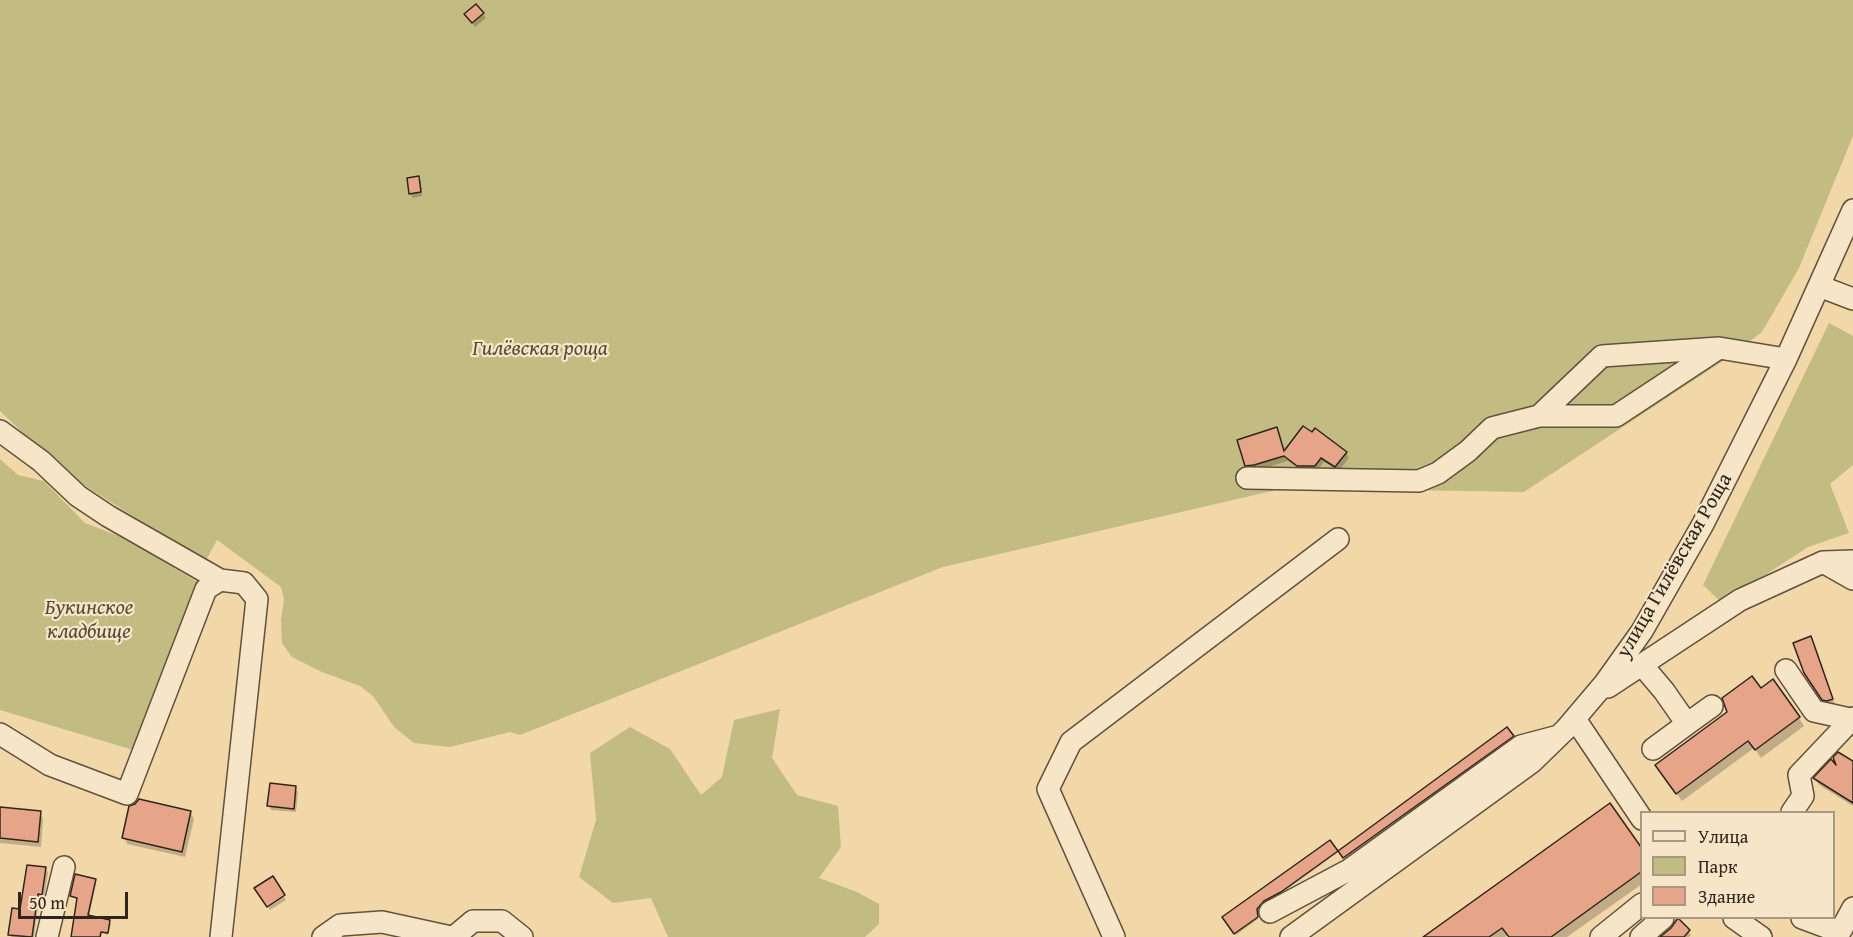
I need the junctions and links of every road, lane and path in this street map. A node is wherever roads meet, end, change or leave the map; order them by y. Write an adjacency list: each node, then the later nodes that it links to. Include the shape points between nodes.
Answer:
1 (1853, 210): 2 (street, улица Гилёвская Роща)
2 (1819, 286): 3 (street); 5 (street, улица Гилёвская Роща)
3 (1853, 299)
4 (1719, 348): 5 (street); 6 (street, via 1616,416); 6 (street, via 1602,356)
5 (1786, 359): 16 (street, улица Гилёвская Роща, via 1703,524 1642,632)
6 (1539, 416): 8 (street, via 1492,428 1438,473 1419,481)
7 (0, 431): 13 (street, via 41,461 78,496)
8 (1247, 478)
9 (1338, 539): 38 (street, via 1071,742 1048,789)
10 (1853, 561): 11 (street)
11 (1823, 562): 12 (street); 14 (street, via 1740,600)
12 (1853, 579)
13 (220, 580): 21 (street, via 206,589 127,794 50,765); 34 (street, via 244,583 257,599)
14 (1642, 665): 16 (street); 20 (street)
15 (1786, 670): 18 (street, via 1814,711)
16 (1593, 698): 19 (street, улица Гилёвская Роща)
17 (1712, 706): 20 (street)
18 (1852, 718): 24 (street, via 1798,775 1803,796)
19 (1575, 719): 22 (street, улица Гилёвская Роща); 25 (street)
20 (1687, 724): 23 (street)
21 (0, 734)
22 (1558, 736): 29 (street, via 1521,746 1349,870); 39 (street, улица Гилёвская Роща, via 1532,762)
23 (1653, 748)
24 (1793, 811)
25 (1640, 817)
26 (64, 867): 33 (street)
27 (1640, 905): 40 (street)
28 (1853, 908): 32 (street, via 1840,932)
29 (1270, 912)
30 (1662, 919): 41 (street)
31 (1735, 919): 42 (street)
32 (1805, 919)
33 (47, 937)
34 (221, 937)
35 (323, 937): 36 (street, via 340,926 382,922)
36 (452, 937): 37 (street, via 473,921 502,921)
37 (522, 937)
38 (1114, 937)
39 (1291, 937)
40 (1601, 937)
41 (1641, 937)
42 (1761, 937)

